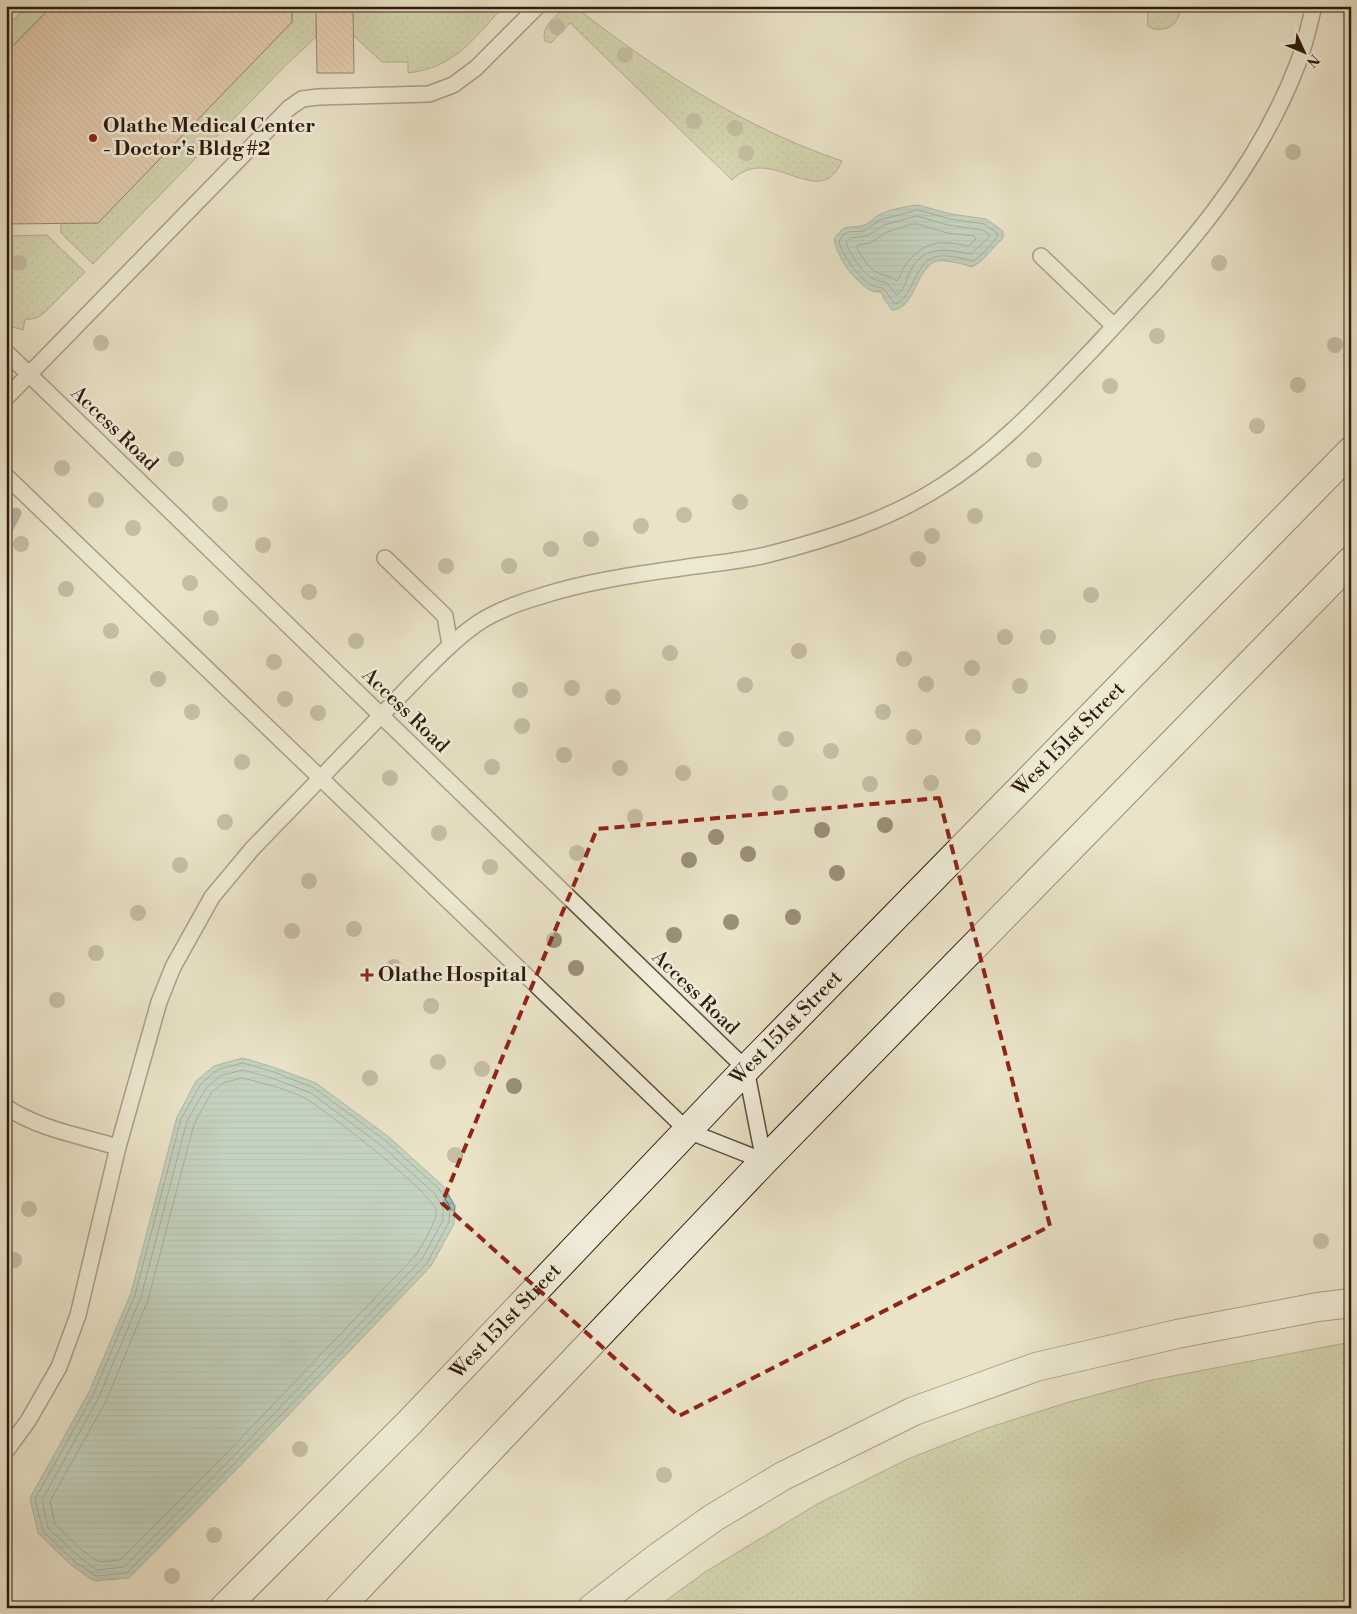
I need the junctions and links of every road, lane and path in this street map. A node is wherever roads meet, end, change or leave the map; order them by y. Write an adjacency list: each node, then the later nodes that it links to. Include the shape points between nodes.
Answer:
1 (538, 6): 6 (lane, via 476,68 452,85 429,94 318,96 302,99 288,108)
2 (1314, 6): 4 (lane, via 1300,60 1258,149 1196,236)
3 (1041, 256): 4 (lane)
4 (1114, 326): 12 (lane, via 1001,442 938,488 899,510 860,527 767,555 628,576 561,590 520,603 480,622)
5 (6, 352): 6 (lane, Access Road)
6 (29, 374): 7 (lane); 13 (lane, Access Road)
7 (6, 398)
8 (1351, 451): 15 (main road, West 151st Street)
9 (6, 476): 14 (lane)
10 (385, 558): 12 (lane, via 445,616)
11 (1351, 561): 19 (main road)
12 (450, 645): 13 (lane)
13 (381, 716): 14 (lane); 15 (lane, Access Road)
14 (320, 778): 17 (lane); 18 (lane, via 252,849 212,897 182,950 158,1002)
15 (746, 1069): 17 (main road, West 151st Street); 19 (lane)
16 (6, 1107): 18 (lane, via 40,1124)
17 (688, 1131): 19 (lane); 22 (main road, West 151st Street, via 409,1423)
18 (118, 1147): 21 (lane, via 78,1315 63,1358 28,1421)
19 (764, 1161): 23 (main road)
20 (1351, 1303): 24 (main road, via 1177,1334 1036,1367 914,1412 783,1476 721,1513)
21 (6, 1451)
22 (224, 1608)
23 (339, 1608)
24 (592, 1608)

